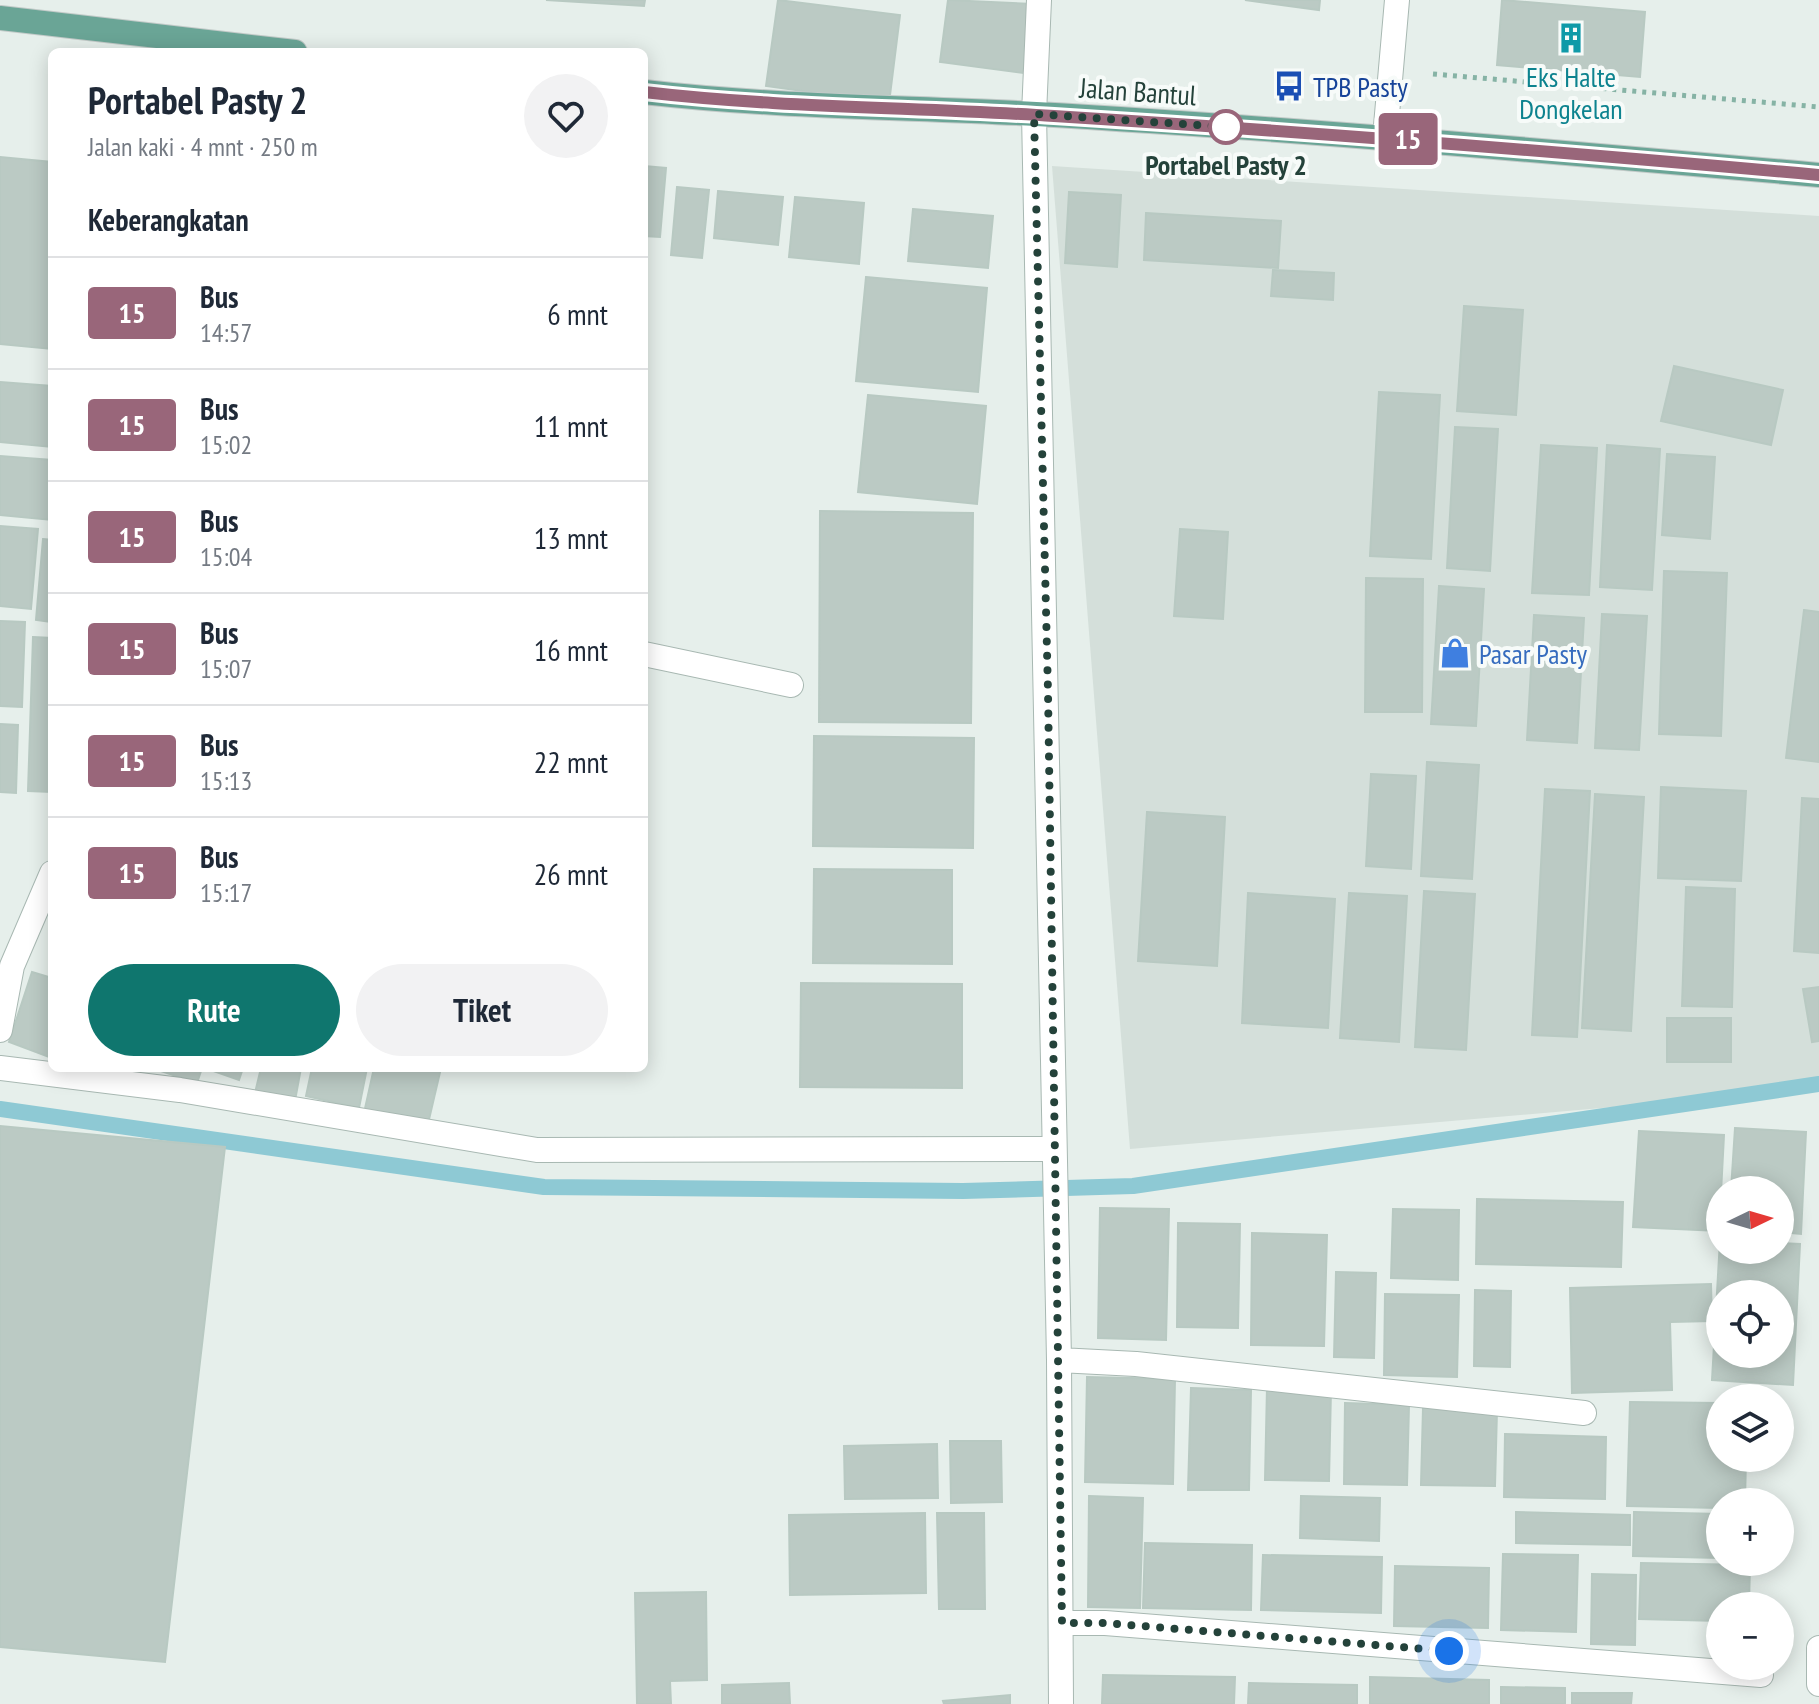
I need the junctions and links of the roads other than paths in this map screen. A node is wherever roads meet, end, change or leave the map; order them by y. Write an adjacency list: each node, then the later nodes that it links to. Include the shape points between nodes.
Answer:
1 (1039, 0): 7 (street)
2 (1397, 0): 8 (street)
3 (0, 18): 4 (main road)
4 (139, 43): 5 (main road)
5 (226, 48)
6 (648, 92): 7 (main road, Jalan Bantul, via 731,102)
7 (1034, 114): 8 (main road, Jalan Bantul); 15 (street)
8 (1385, 137): 9 (main road, Jalan Bantul)
9 (1819, 175)
10 (648, 655): 11 (street)
11 (791, 685)
12 (48, 882): 13 (street, via 12,966)
13 (0, 1030)
14 (0, 1068): 15 (street, via 180,1090 537,1150)
15 (1054, 1149): 16 (street)
16 (1059, 1360): 17 (street); 18 (street)
17 (1584, 1413)
18 (1062, 1623): 20 (street); 23 (street)
19 (1819, 1648): 21 (street)
20 (1706, 1671)
21 (1818, 1673): 22 (street)
22 (1819, 1684)
23 (1061, 1704)

